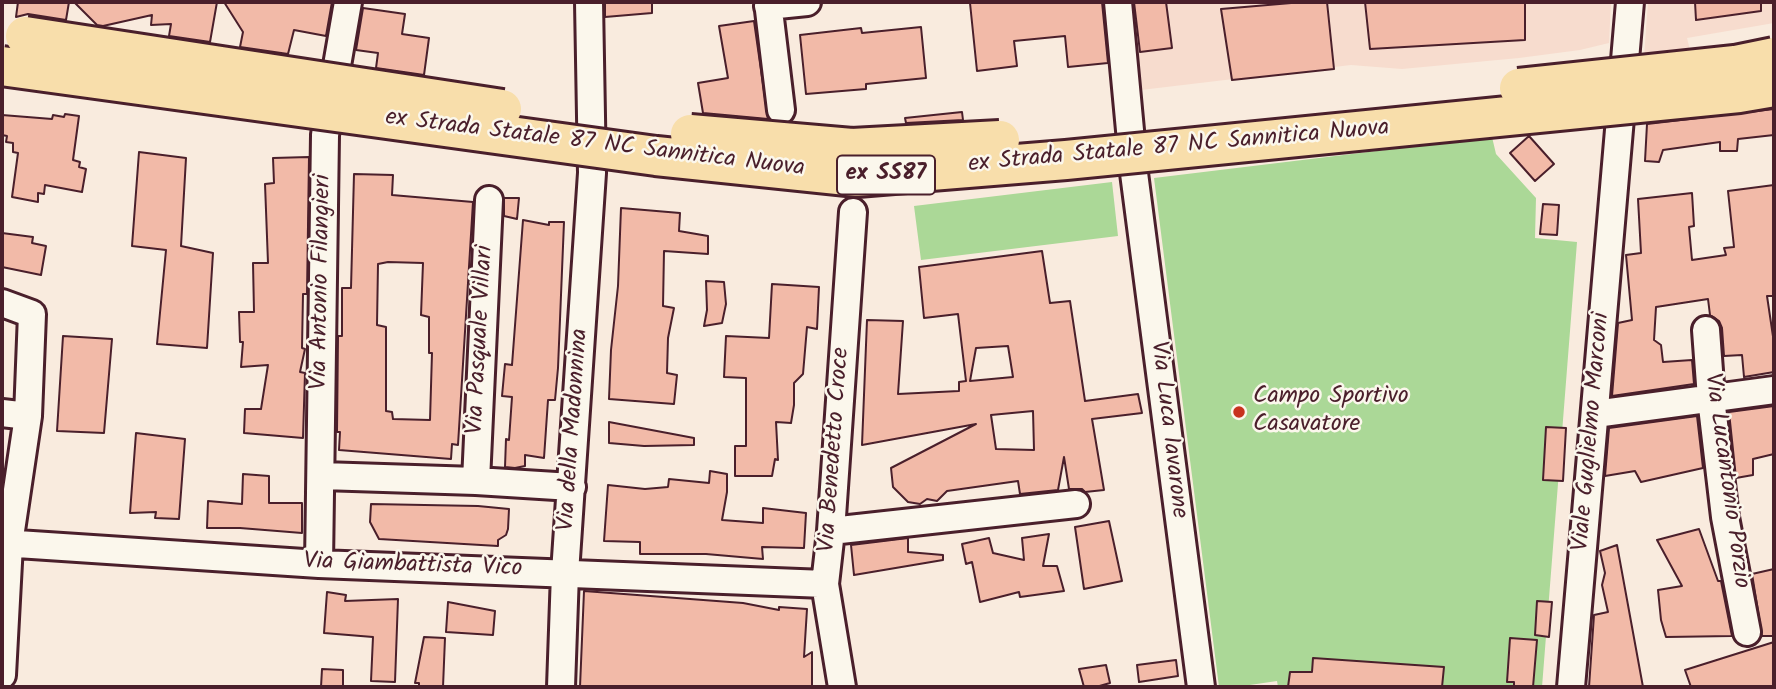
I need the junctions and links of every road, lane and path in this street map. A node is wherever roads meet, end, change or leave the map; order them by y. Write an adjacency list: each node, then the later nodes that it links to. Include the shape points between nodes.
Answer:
1 (348, 2): 20 (street, Via Antonio Filangieri, via 325,135)
2 (589, 2): 22 (street, Via della Madonnina, via 592,173)
3 (807, 2): 6 (street)
4 (1118, 2): 33 (street, Via Luca Iavarone, via 1134,173)
5 (1630, 2): 18 (street, Viale Guglielmo Marconi)
6 (768, 4): 11 (street)
7 (25, 36): 8 (highway, ex Strada Statale 87 NC Sannitica Nuova / ex SS87, bridge, via 637,129 852,148 1066,137 1735,65)
8 (1774, 57)
9 (2, 66): 10 (highway, ex Strada Statale 87 NC Sannitica Nuova / ex SS87, bridge, via 656,156 857,177 1107,156)
10 (1774, 87)
11 (781, 110)
12 (489, 200): 21 (street, Via Pasquale Villari)
13 (853, 212): 24 (street, Via Benedetto Croce)
14 (2, 303): 19 (street, via 32,314)
15 (1706, 330): 17 (street, Via Lucantonio Porzio)
16 (1774, 390): 17 (street)
17 (1711, 398): 18 (street); 29 (street, Via Lucantonio Porzio, via 1725,517)
18 (1595, 414): 34 (street, Viale Guglielmo Marconi)
19 (15, 415): 25 (street)
20 (322, 476): 21 (street); 26 (street, Via Antonio Filangieri)
21 (476, 481): 22 (street)
22 (572, 487): 27 (street, Via della Madonnina)
23 (1076, 503): 24 (street)
24 (831, 531): 28 (street, Via Benedetto Croce)
25 (5, 544): 26 (street, Via Giambattista Vico); 30 (street)
26 (319, 564): 27 (street, Via Giambattista Vico)
27 (565, 573): 28 (street, Via Giambattista Vico); 31 (street, Via della Madonnina)
28 (825, 583): 32 (street, Via Benedetto Croce)
29 (1747, 632)
30 (2, 675)
31 (561, 687)
32 (842, 687)
33 (1200, 687)
34 (1571, 687)

